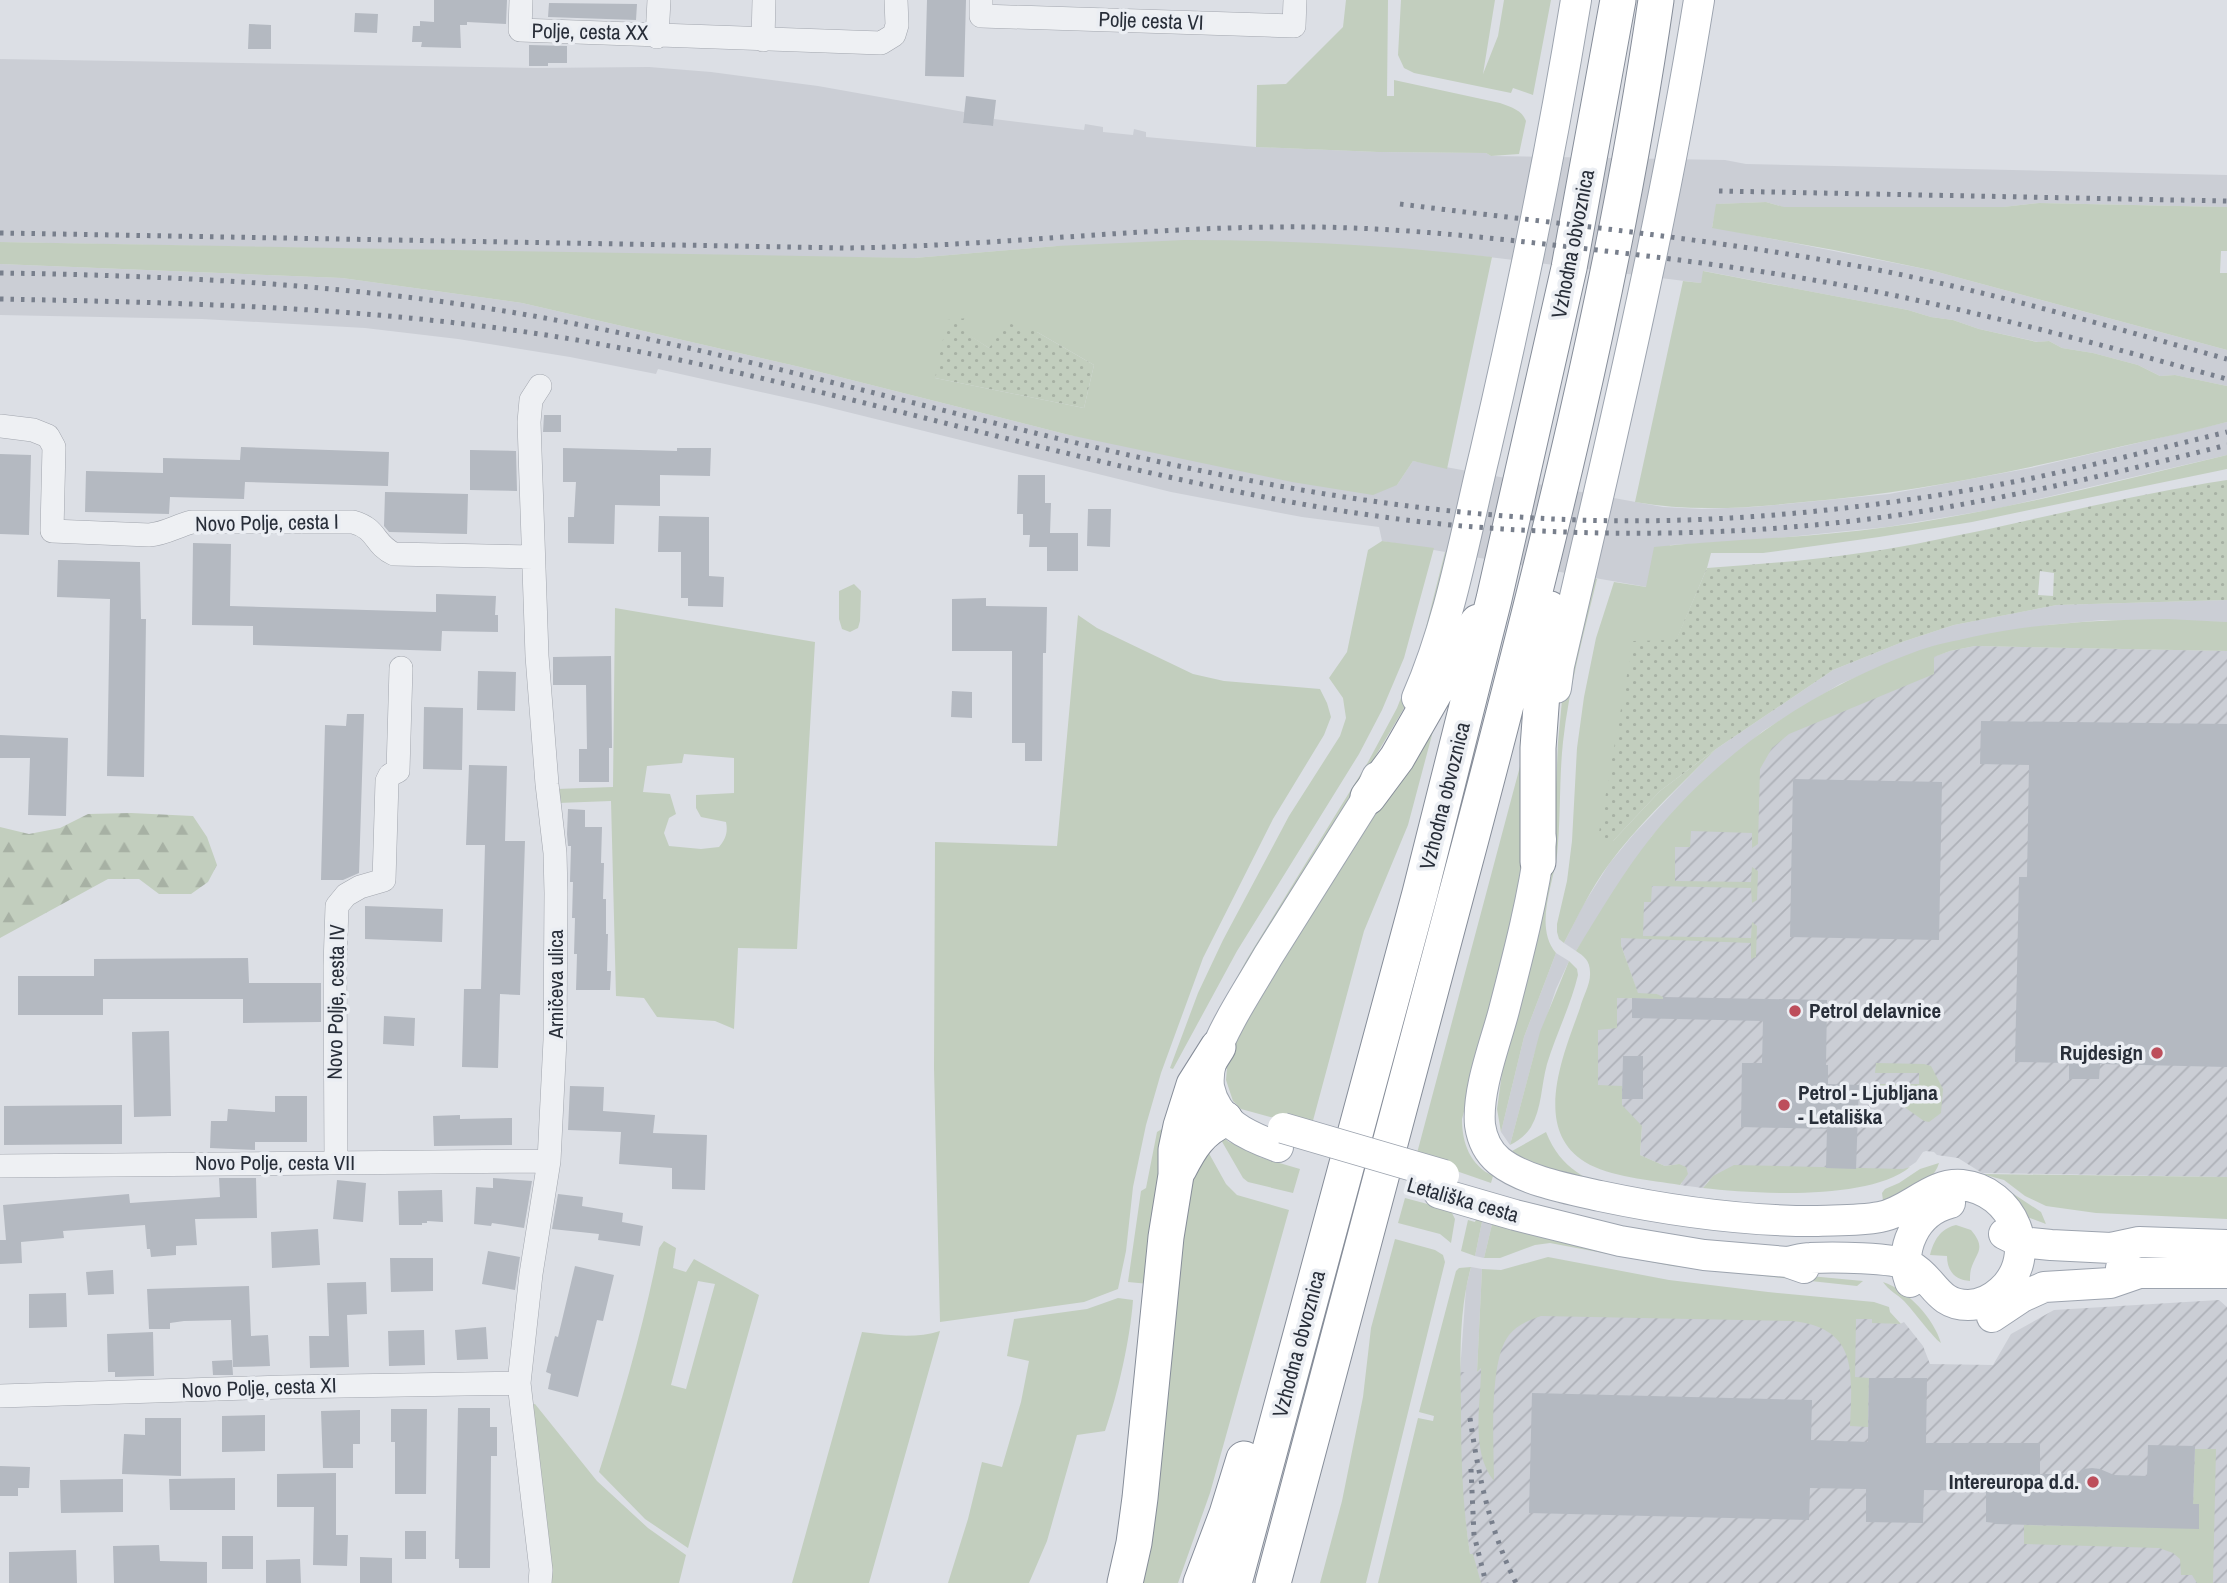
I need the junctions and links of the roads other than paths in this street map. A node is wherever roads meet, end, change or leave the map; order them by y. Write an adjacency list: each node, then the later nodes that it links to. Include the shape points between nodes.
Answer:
1 (521, 0): 11 (street, Polje, cesta XX, via 520,30)
2 (659, 0): 11 (street, Polje, cesta XX)
3 (764, 0): 12 (street)
4 (896, 0): 12 (street, via 894,34 881,43)
5 (1294, 0): 10 (street, Polje cesta VI, via 1294,26)
6 (1576, 0): 19 (main road, via 1506,362 1441,635 1430,669)
7 (1618, 0): 17 (highway, Vzhodna obvoznica, via 1569,268)
8 (1656, 0): 15 (highway, Vzhodna obvoznica, via 1631,151)
9 (1699, 0): 20 (main road, via 1646,286 1559,666)
10 (981, 8)
11 (657, 37): 12 (street)
12 (763, 40)
13 (540, 386): 16 (street, Arničeva ulica, via 531,400 529,422)
14 (0, 426): 16 (street, Novo Polje, cesta I, via 33,430 48,436 54,447 52,531 149,535 192,522 353,522 365,525 383,549 394,554)
15 (1573, 427): 20 (highway, via 1575,501 1549,615 1544,665); 47 (highway, Vzhodna obvoznica, via 1500,733)
16 (533, 557): 23 (street, Arničeva ulica, via 555,853 555,1040)
17 (1494, 599): 19 (highway, via 1463,643 1397,758); 40 (highway, Vzhodna obvoznica)
18 (401, 668): 24 (street, Novo Polje, cesta IV, via 398,771 387,781 384,880 360,887 337,906)
19 (1368, 797): 21 (main road, via 1248,990)
20 (1538, 862): 28 (main road, via 1483,1092 1480,1122 1484,1142 1497,1159 1521,1173)
21 (1218, 1047): 22 (main road, via 1209,1082); 26 (highway, via 1187,1107 1176,1150)
22 (1225, 1119): 26 (highway, via 1197,1139); 27 (main road, Letališka cesta, via 1249,1136 1280,1138)
23 (549, 1161): 24 (street, Novo Polje, cesta VII); 38 (street, Arničeva ulica)
24 (335, 1163): 25 (street, Novo Polje, cesta VII)
25 (0, 1166)
26 (1176, 1175): 41 (highway)
27 (1441, 1184): 29 (main road, Letališka cesta); 36 (main road, Letališka cesta, via 1515,1216 1620,1241 1703,1255 1787,1262 1808,1258 1897,1262)
28 (1641, 1205): 29 (main road); 31 (main road, via 1723,1217 1860,1219 1893,1214 1930,1192 1960,1185 1994,1197 2008,1210)
29 (1557, 1207): 30 (main road, Letališka cesta, via 1652,1227 1777,1241 1864,1242)
30 (1915, 1228): 31 (main road, Letališka cesta, via 1942,1205 1961,1202 1986,1212); 36 (main road, via 1906,1250)
31 (2012, 1231): 32 (main road, via 2111,1248 2139,1242); 35 (main road, via 2019,1258); 37 (main road)
32 (2227, 1245)
33 (2139, 1273): 34 (main road); 35 (main road, via 2110,1264 2051,1265); 36 (main road, via 2110,1283 2044,1287 1991,1318 1972,1323 1936,1313)
34 (2227, 1273)
35 (2014, 1276): 37 (main road)
36 (1910, 1277): 37 (main road, via 1921,1273 1946,1299 1969,1305)
37 (1985, 1302)
38 (519, 1383): 39 (street, Novo Polje, cesta XI); 42 (street, Arničeva ulica)
39 (0, 1396)
40 (1281, 1408): 45 (highway, via 1244,1459); 46 (highway, Vzhodna obvoznica)
41 (1148, 1420): 43 (highway); 44 (highway, via 1135,1543)
42 (540, 1583)
43 (1107, 1583)
44 (1125, 1583)
45 (1201, 1583)
46 (1234, 1583)
47 (1273, 1583)

